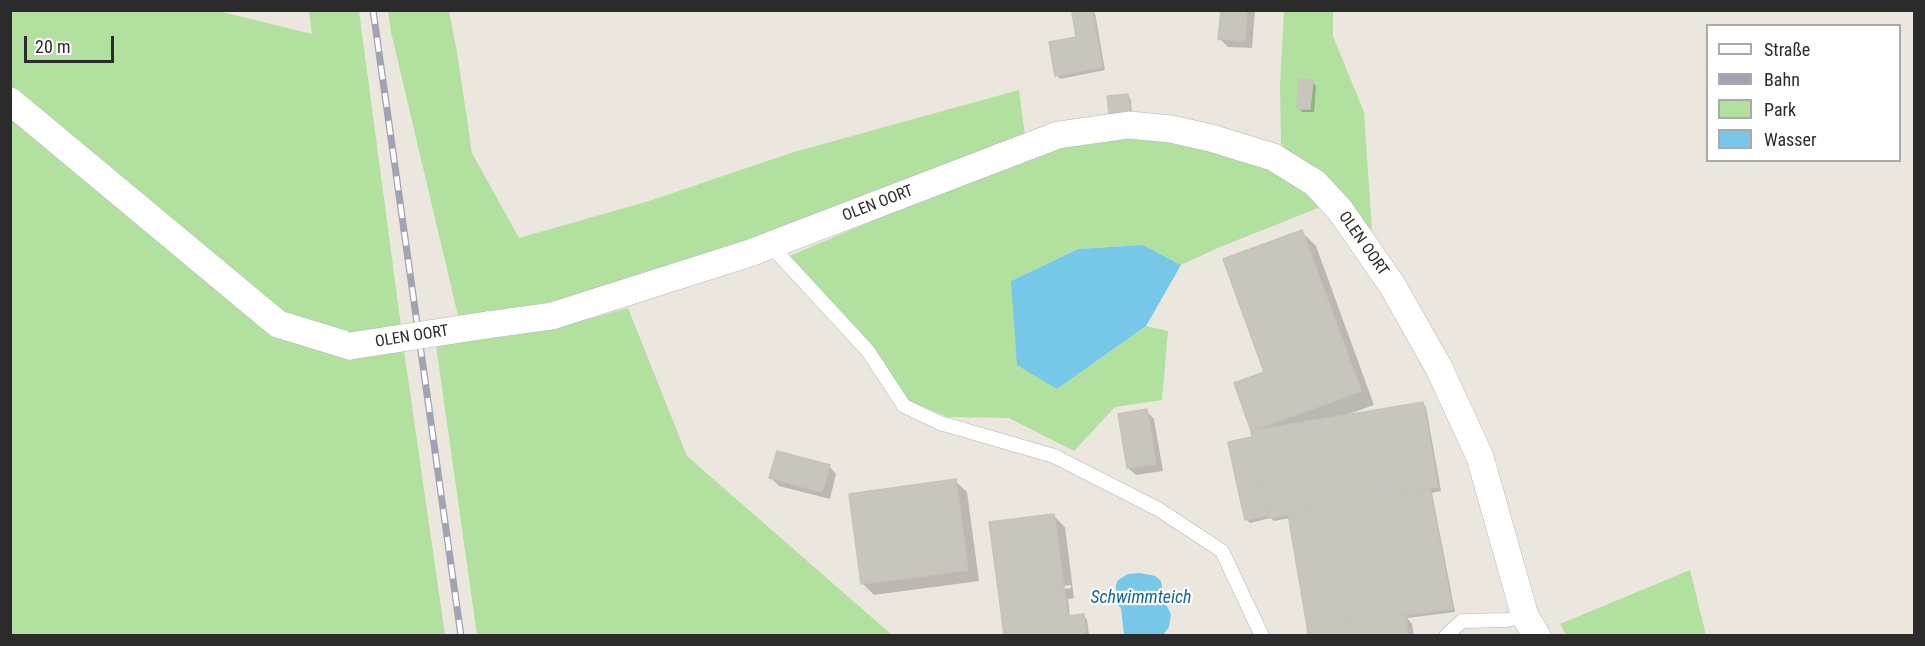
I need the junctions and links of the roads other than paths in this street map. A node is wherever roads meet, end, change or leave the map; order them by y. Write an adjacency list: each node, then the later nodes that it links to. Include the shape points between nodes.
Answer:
1 (10, 101): 2 (street, OLEN OORT, bridge, via 278,324 350,346 552,316)
2 (771, 246): 3 (street, OLEN OORT, via 1059,135 1129,125 1171,129 1273,157 1316,183 1340,210 1392,285 1439,368 1480,457); 4 (lane, via 868,351 904,406 940,423 1054,456 1158,509 1222,551)
3 (1531, 626): 5 (lane, via 1507,620 1462,621)
4 (1262, 636)
5 (1446, 636)

